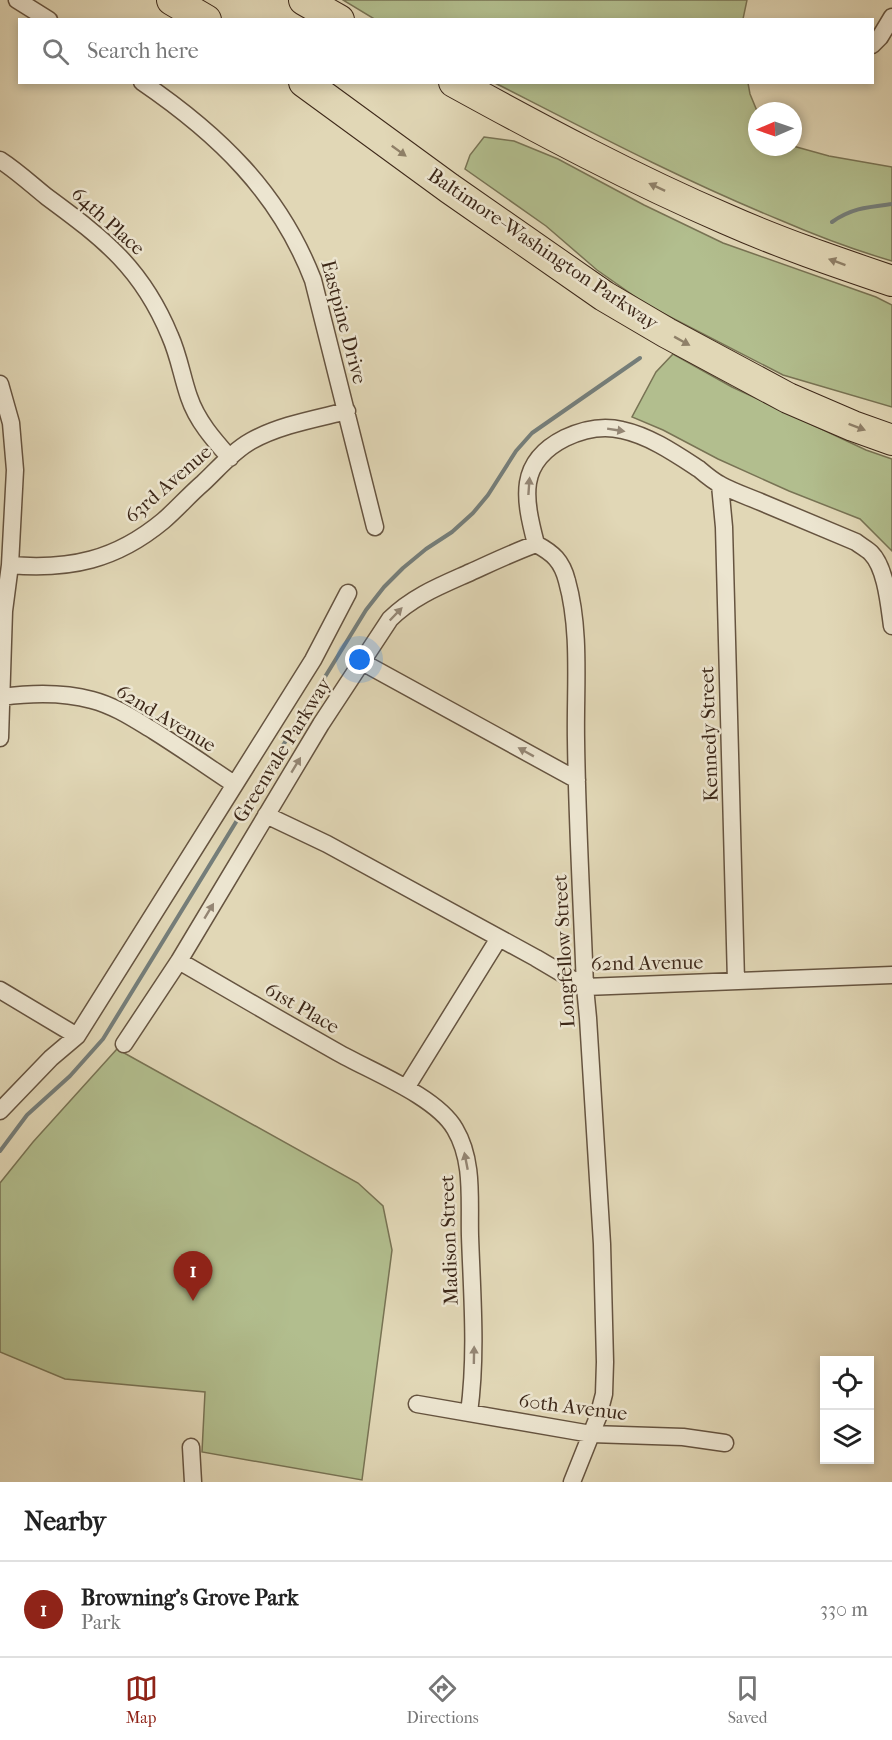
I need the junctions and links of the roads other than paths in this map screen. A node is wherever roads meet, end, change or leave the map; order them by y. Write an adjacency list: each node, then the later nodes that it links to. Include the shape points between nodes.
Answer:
1 (17, 0): 5 (street)
2 (172, 0): 6 (highway)
3 (304, 0): 7 (highway)
4 (892, 17): 8 (street)
5 (46, 18)
6 (203, 18)
7 (336, 18)
8 (874, 44)
9 (145, 84): 15 (street, Eastpine Drive, via 212,135 250,174 303,253)
10 (307, 84): 16 (highway, Baltimore-Washington Parkway, one-way to 16, via 604,296 788,398)
11 (458, 84): 13 (highway, one-way to 11, via 785,243 656,187)
12 (0, 160): 17 (street, 64th Place, via 96,233 135,273 171,337 189,399)
13 (892, 281)
14 (0, 384): 21 (street, via 11,423 15,470)
15 (347, 411): 17 (street, 63rd Avenue, via 274,431 250,442); 19 (street, Eastpine Drive)
16 (892, 440)
17 (230, 458): 21 (street, 63rd Avenue, via 164,520 121,550 84,562 36,567)
18 (720, 485): 20 (street, one-way to 18, via 528,507 531,469 552,445 590,428 623,430 655,443); 23 (street, via 856,542 873,555 888,596); 33 (street, Kennedy Street)
19 (375, 527)
20 (536, 543): 24 (street, Greenvale Parkway, one-way to 20, via 390,619 415,598); 27 (street, Longfellow Street, via 551,551 567,580 577,689)
21 (10, 565): 25 (street, via 4,611)
22 (348, 593): 28 (street, Greenvale Parkway, via 313,660)
23 (892, 626)
24 (362, 662): 27 (street, one-way to 24); 29 (street, Greenvale Parkway, one-way to 24)
25 (2, 697): 26 (street); 28 (street, 62nd Avenue, via 33,693 94,701 133,718)
26 (0, 738)
27 (577, 780): 34 (street, Longfellow Street)
28 (234, 784): 36 (street, Greenvale Parkway)
29 (266, 815): 30 (street, 62nd Avenue); 31 (street, Greenvale Parkway, one-way to 29)
30 (500, 938): 34 (street, 62nd Avenue); 38 (street)
31 (179, 961): 37 (street, Greenvale Parkway); 38 (street, 61st Place)
32 (892, 975): 33 (street, 62nd Avenue)
33 (736, 981): 34 (street, 62nd Avenue)
34 (585, 987): 42 (street, Longfellow Street, via 605,1351 604,1394)
35 (0, 990): 36 (street)
36 (77, 1036): 39 (street, Greenvale Parkway)
37 (124, 1044)
38 (406, 1088): 41 (street, Madison Street, one-way to 38, via 474,1329 466,1154 454,1127)
39 (0, 1111)
40 (417, 1404): 41 (street, 60th Avenue)
41 (469, 1413): 42 (street, 60th Avenue)
42 (591, 1434): 43 (street, 60th Avenue, via 684,1437); 46 (street, Longfellow Street)
43 (725, 1443)
44 (191, 1447): 45 (street)
45 (193, 1482)
46 (572, 1482)

